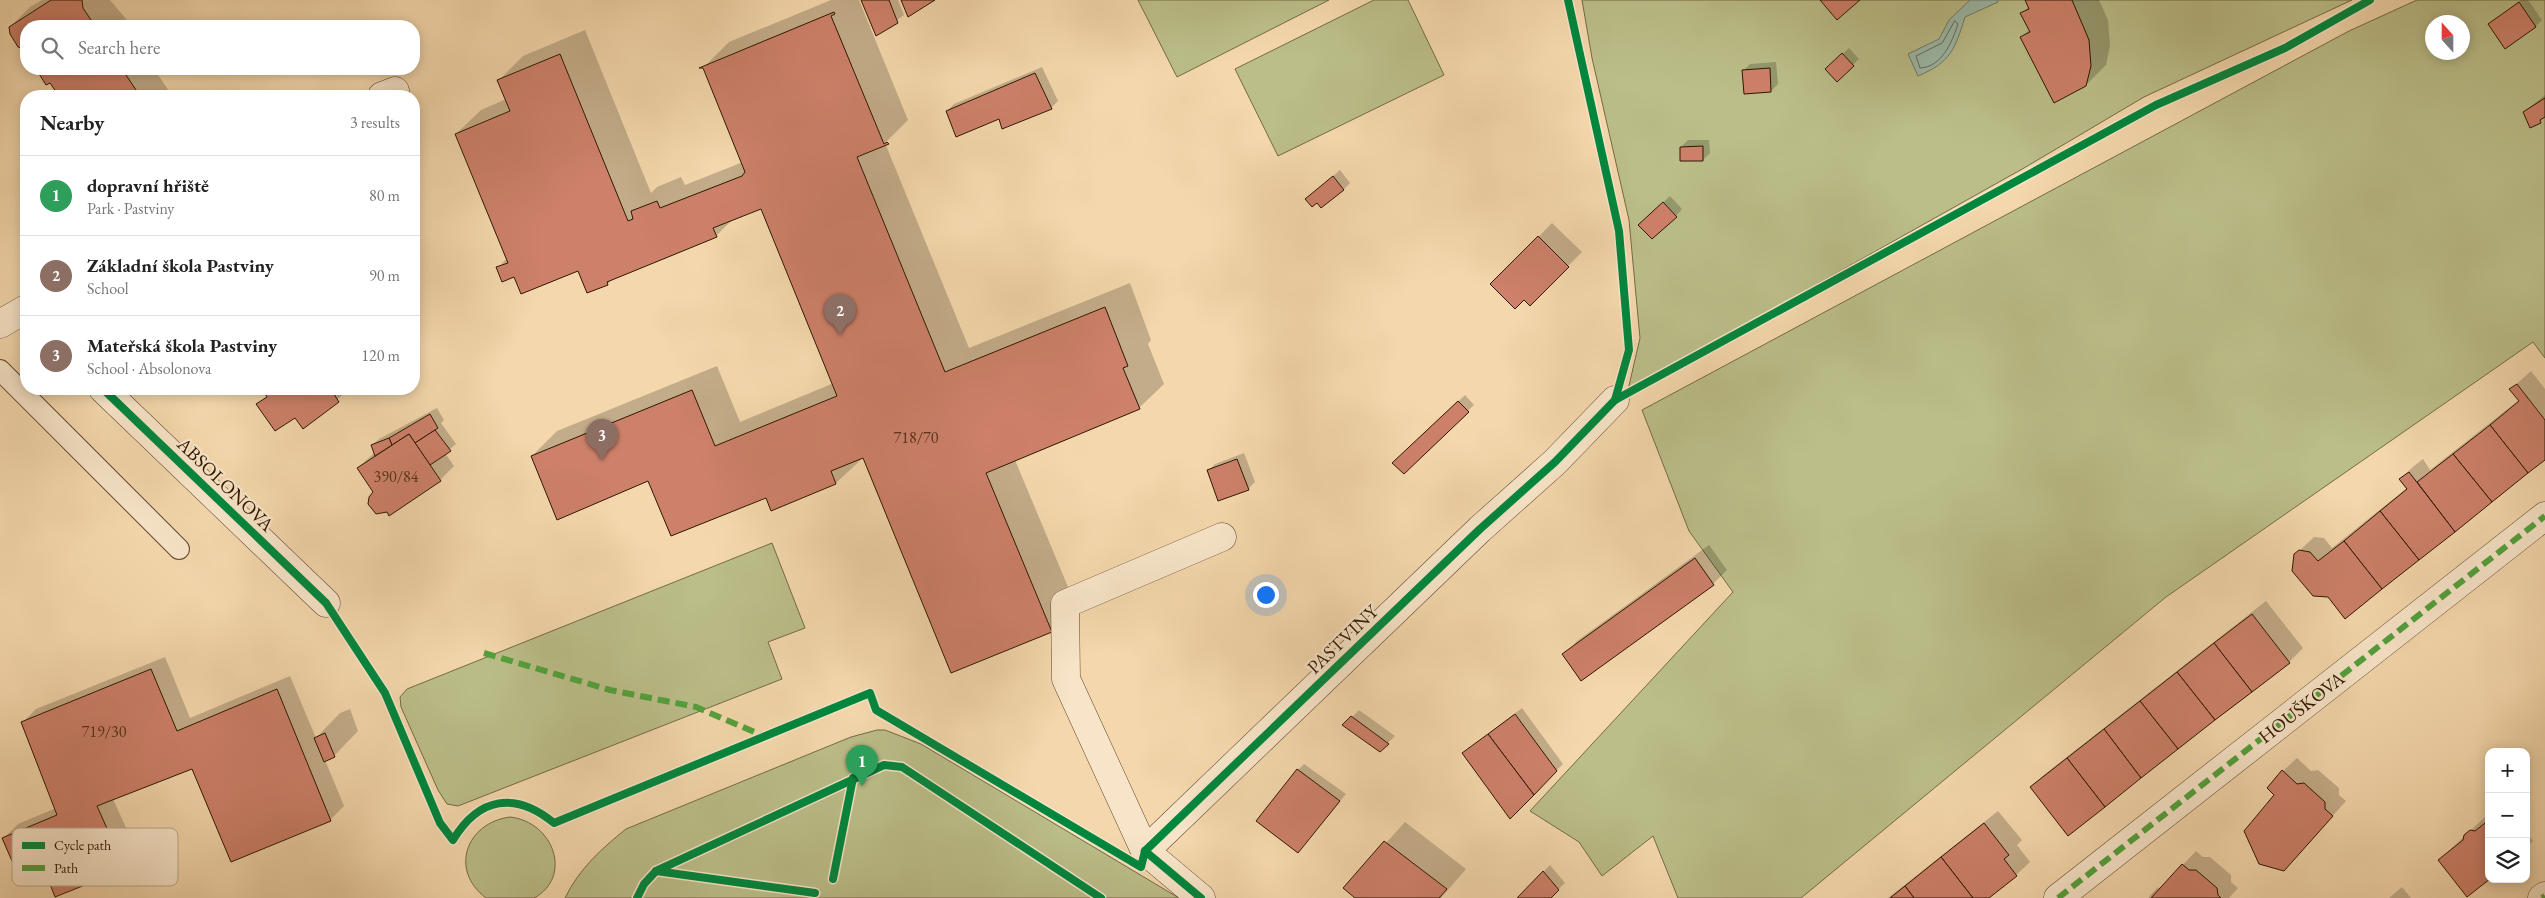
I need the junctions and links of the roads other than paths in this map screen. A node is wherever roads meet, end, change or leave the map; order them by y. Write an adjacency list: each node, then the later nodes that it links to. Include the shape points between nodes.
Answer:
1 (0, 370): 2 (lane)
2 (20, 390)
3 (25, 395): 8 (lane)
4 (109, 395): 9 (street, ABSOLONOVA)
5 (1615, 400): 10 (street, PASTVINY, via 1555,462 1480,529)
6 (2545, 516): 12 (street, HOUŠKOVA)
7 (1222, 537): 10 (street, via 1065,604 1066,679)
8 (179, 549)
9 (326, 604)
10 (1145, 851): 11 (street)
11 (1201, 898)
12 (2058, 898)

